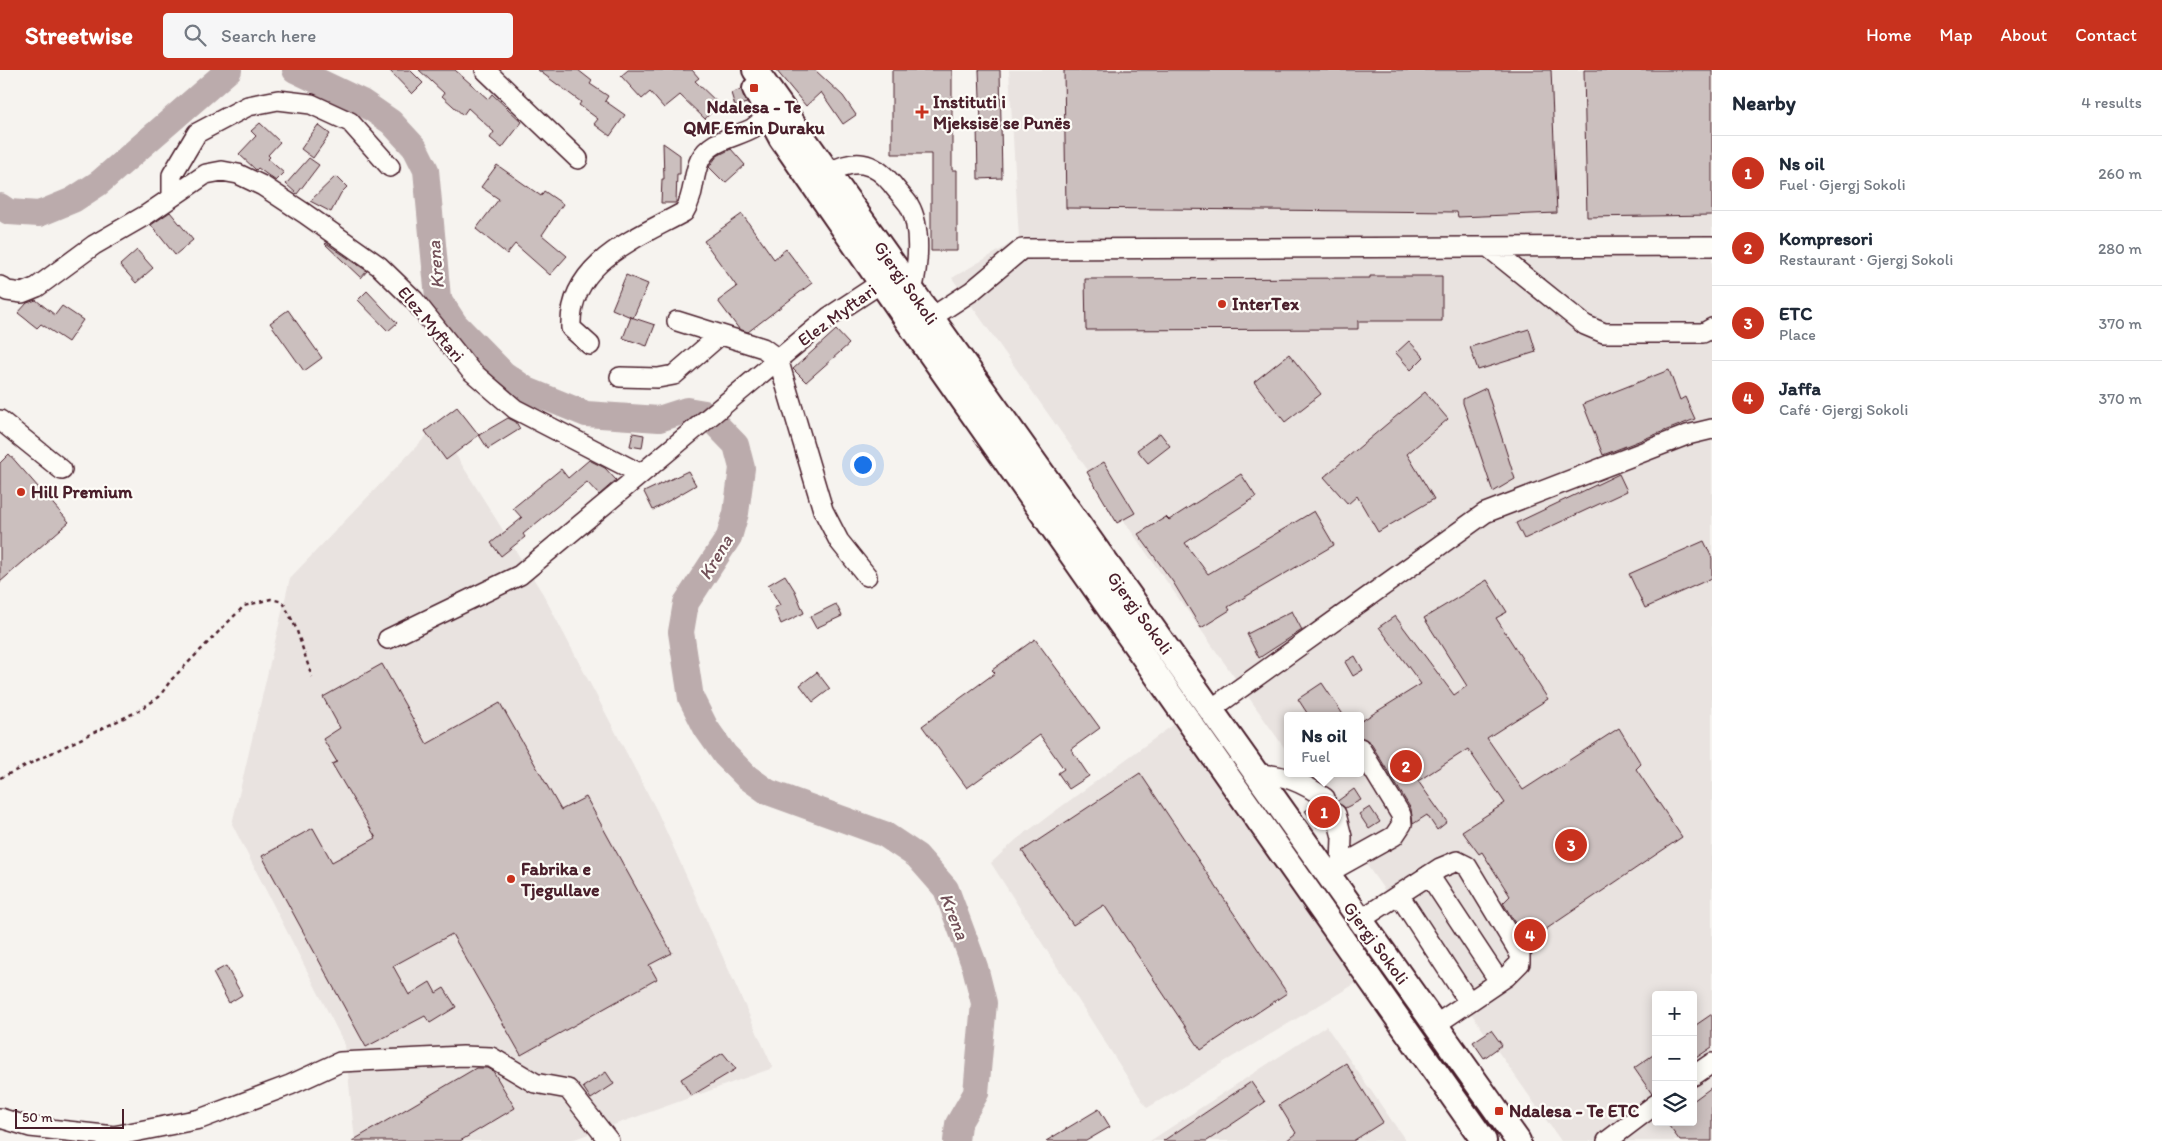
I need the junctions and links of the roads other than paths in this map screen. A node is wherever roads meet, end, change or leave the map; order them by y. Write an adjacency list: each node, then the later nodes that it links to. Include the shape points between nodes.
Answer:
1 (484, 70): 4 (street)
2 (754, 78): 3 (main road, Gjergj Sokoli); 6 (main road, Gjergj Sokoli)
3 (769, 116): 10 (main road, Gjergj Sokoli, via 781,138); 17 (street, via 752,128 723,138 705,152 699,161 690,203 684,212 605,256 583,281 570,311 571,328)
4 (578, 159)
5 (390, 166): 7 (street, via 350,122 311,104 278,100 248,106 197,132 172,174)
6 (828, 173): 10 (main road, Gjergj Sokoli); 11 (street, via 840,166 867,164 881,171 910,206 916,230 918,268)
7 (172, 197): 12 (street, Elez Myftari, via 146,216 94,245 37,287 22,293); 23 (street, Elez Myftari, via 206,174 222,171 238,174 263,186 379,266 414,300 470,370 515,409)
8 (1712, 246): 9 (street)
9 (1488, 247): 14 (street, via 1022,249 972,291); 15 (street, via 1586,325 1604,333 1703,333)
10 (889, 277): 11 (main road, Gjergj Sokoli); 14 (main road, Gjergj Sokoli); 18 (street, Elez Myftari, via 829,317)
11 (912, 291): 14 (main road, Gjergj Sokoli)
12 (2, 294)
13 (677, 322): 16 (street)
14 (922, 324): 26 (main road, Gjergj Sokoli); 45 (main road, Gjergj Sokoli)
15 (1712, 328)
16 (720, 335): 18 (street, via 763,348); 19 (street, via 674,375)
17 (590, 345)
18 (778, 359): 23 (street, Elez Myftari); 24 (street, via 823,510 839,541)
19 (620, 377)
20 (0, 420): 22 (street)
21 (1712, 428): 26 (street, via 1485,513)
22 (62, 470)
23 (640, 473): 25 (street, via 520,575)
24 (867, 576)
25 (388, 639)
26 (1210, 710): 28 (main road, Gjergj Sokoli)
27 (1364, 755): 33 (street, via 1401,815 1402,824 1394,836)
28 (1255, 774): 29 (street); 33 (main road, Gjergj Sokoli)
29 (1284, 777)
30 (1286, 777): 31 (street, via 1303,783)
31 (1325, 798)
32 (1336, 814): 33 (street, via 1342,837)
33 (1334, 870): 36 (main road, Gjergj Sokoli)
34 (1429, 875): 35 (street); 37 (street); 37 (street, via 1453,862 1467,866 1520,954 1520,963 1515,970)
35 (1399, 895): 36 (street); 38 (street)
36 (1360, 920): 39 (main road, Gjergj Sokoli)
37 (1499, 982): 38 (street)
38 (1469, 1002): 39 (street)
39 (1435, 1025): 46 (main road, Gjergj Sokoli)
40 (1712, 1063): 41 (street)
41 (1697, 1073)
42 (1652, 1107): 47 (street)
43 (0, 1118): 44 (street, via 30,1127 114,1136 200,1119 340,1062 491,1057 535,1083 568,1089)
44 (609, 1141)
45 (1484, 1141)
46 (1518, 1141)
47 (1608, 1141)

